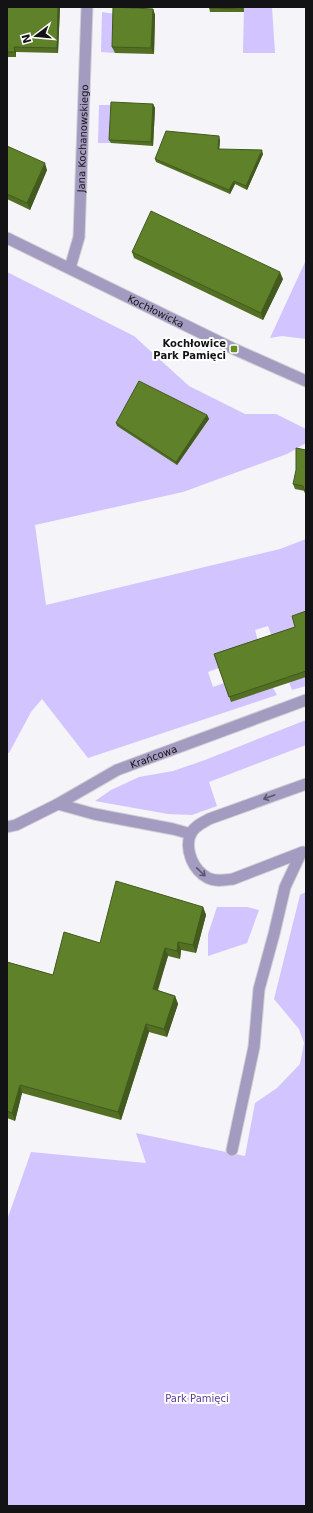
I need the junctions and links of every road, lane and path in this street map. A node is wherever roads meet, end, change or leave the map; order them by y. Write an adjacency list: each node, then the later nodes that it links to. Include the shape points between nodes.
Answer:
1 (87, 7): 3 (street, Jana Kochanowskiego, via 79,237)
2 (7, 238): 3 (street, Kochłowicka)
3 (70, 268): 4 (street, Kochłowicka, via 234,349)
4 (306, 381)
5 (306, 700): 7 (street, Krańcowa, via 117,770)
6 (306, 784): 9 (street, one-way to 9, via 209,819 199,824)
7 (58, 804): 8 (street, Krańcowa); 9 (street, via 94,814 173,828)
8 (7, 827)
9 (190, 834): 10 (street, one-way to 10, via 189,849 193,862 199,872 209,879 232,879)
10 (304, 852): 11 (street, via 285,887 259,989 254,1047)
11 (232, 1150)

